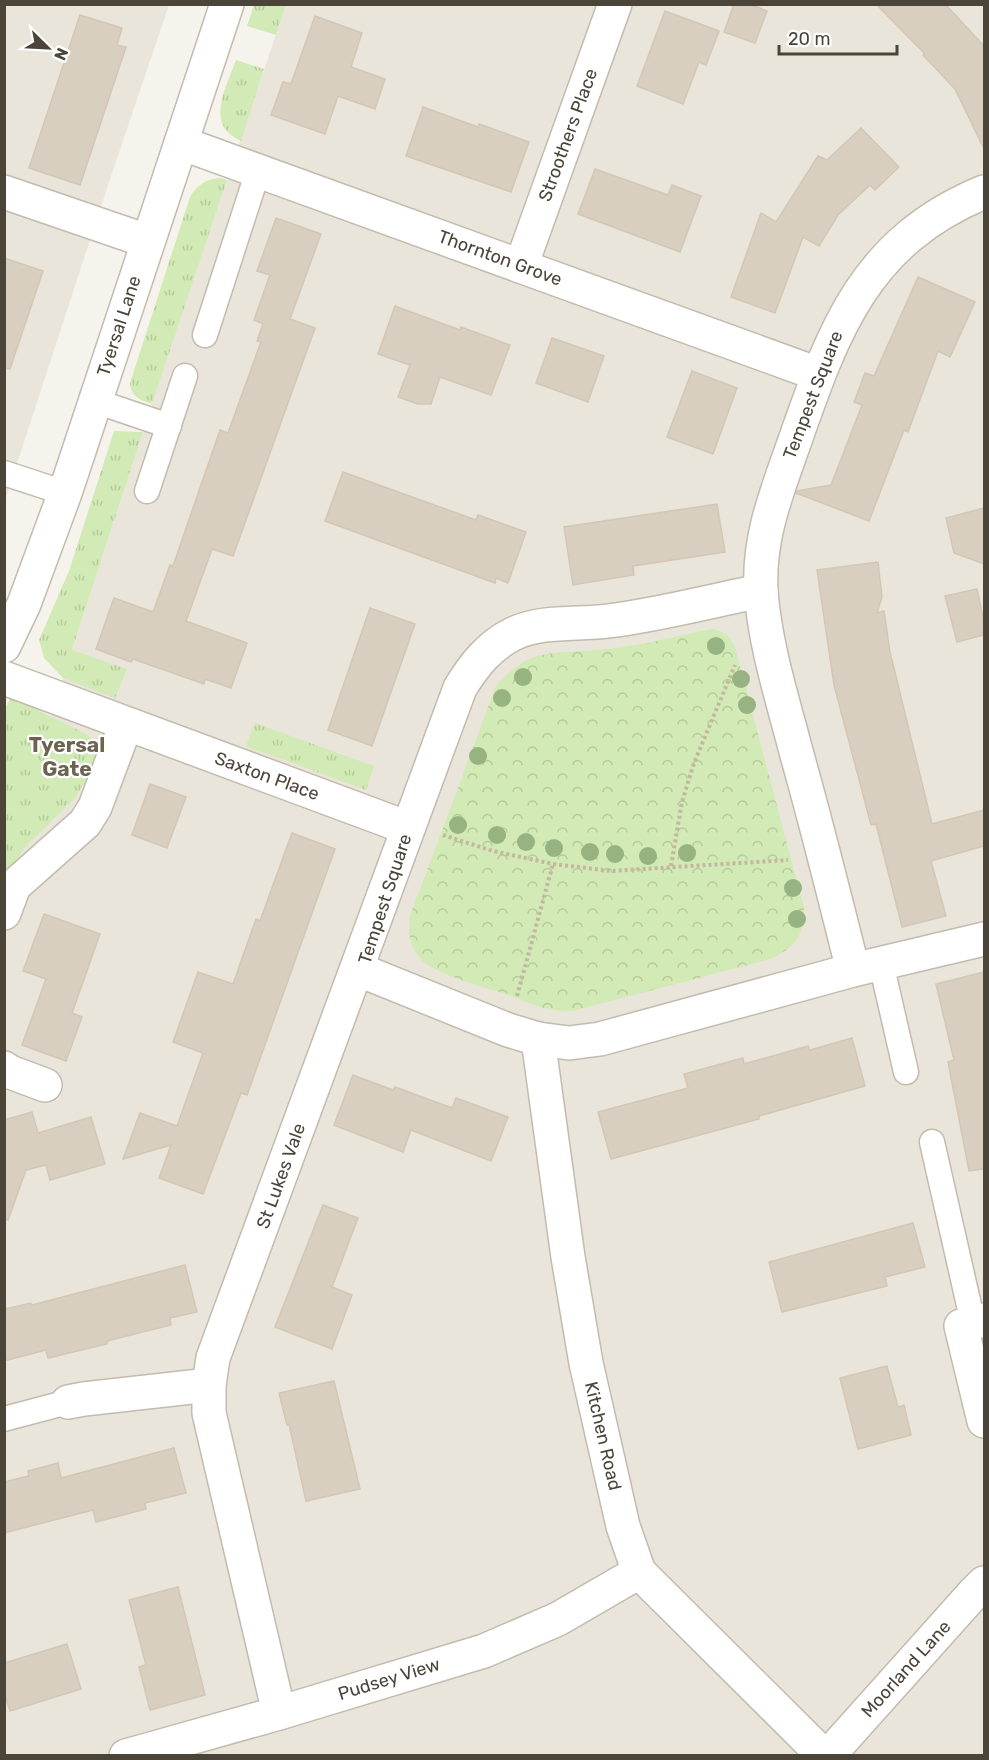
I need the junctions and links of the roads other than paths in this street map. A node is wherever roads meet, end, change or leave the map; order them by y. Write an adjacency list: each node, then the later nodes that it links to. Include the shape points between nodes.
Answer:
1 (227, 4): 3 (street, Tyersal Lane)
2 (615, 4): 8 (street, Stroothers Place)
3 (182, 143): 4 (street, Thornton Grove); 7 (street, Tyersal Lane)
4 (258, 171): 8 (street, Thornton Grove); 9 (lane)
5 (4, 192): 7 (street)
6 (984, 192): 10 (street, Tempest Square, via 939,214 914,232 870,276 838,328)
7 (147, 241): 12 (street, Tyersal Lane)
8 (521, 266): 10 (street, Thornton Grove)
9 (205, 335)
10 (818, 374): 17 (street, Tempest Square, via 764,534)
11 (185, 376): 13 (lane)
12 (95, 401): 13 (lane); 16 (street, Tyersal Lane)
13 (169, 426): 15 (lane)
14 (4, 472): 16 (lane)
15 (147, 491)
16 (65, 493): 18 (street, Tyersal Lane, via 24,604)
17 (763, 606): 21 (street, Tempest Square, via 539,626 514,633 473,666 460,688); 24 (street, Tempest Square, via 778,681 825,858)
18 (4, 646)
19 (4, 678): 20 (street, Saxton Place)
20 (126, 724): 21 (street, Saxton Place); 22 (street, via 86,823 15,886)
21 (408, 828): 25 (street, Tempest Square)
22 (4, 913)
23 (984, 939): 24 (street, Tempest Square)
24 (867, 967): 26 (street, Tempest Square, via 600,1039 569,1043); 28 (lane)
25 (357, 969): 26 (street, Tempest Square); 32 (street, St Lukes Vale, via 213,1358)
26 (523, 1034): 36 (street, Kitchen Road, via 586,1363 623,1526)
27 (4, 1068): 29 (street)
28 (906, 1072)
29 (45, 1085)
30 (932, 1142): 31 (lane)
31 (979, 1322): 35 (street, via 961,1326)
32 (209, 1385): 33 (street); 38 (street, St Lukes Vale, via 209,1413)
33 (68, 1402): 34 (lane)
34 (4, 1419)
35 (984, 1421)
36 (639, 1572): 38 (street, Pudsey View, via 558,1619 484,1651); 40 (street, Kitchen Road)
37 (984, 1583): 40 (street, Moorland Lane)
38 (279, 1713): 39 (street, Pudsey View)
39 (126, 1755)
40 (826, 1755)

